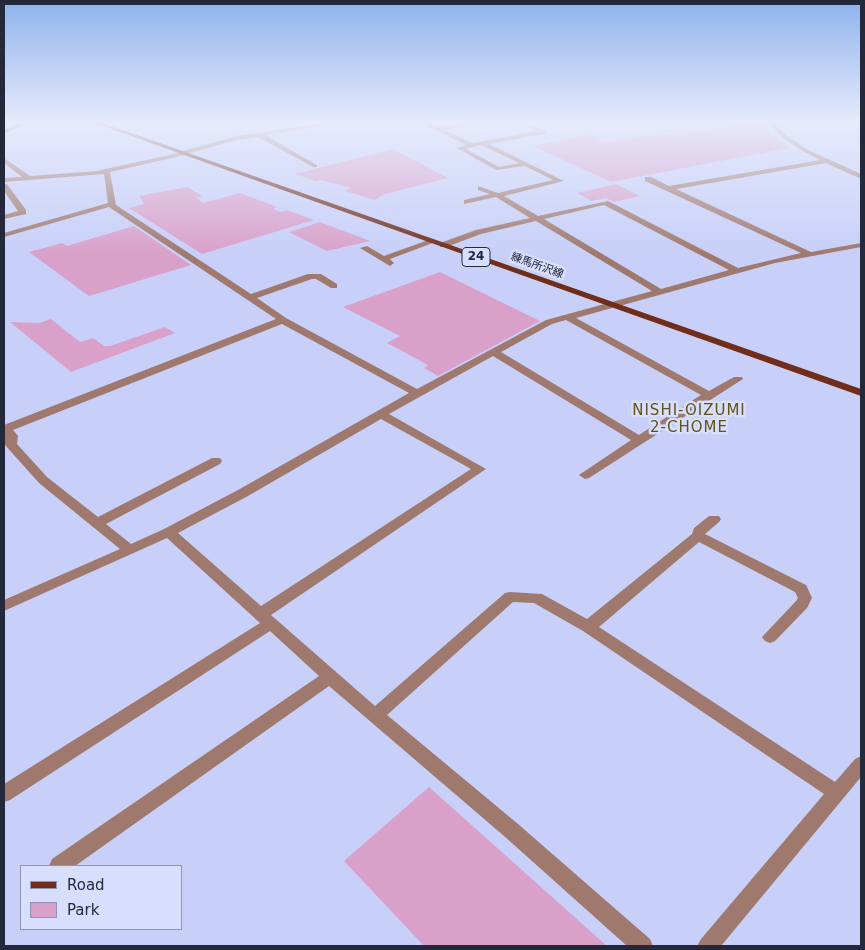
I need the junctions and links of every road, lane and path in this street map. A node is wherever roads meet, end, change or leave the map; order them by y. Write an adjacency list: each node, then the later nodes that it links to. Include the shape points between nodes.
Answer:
1 (11, 165): 11 (street)
2 (133, 165): 9 (street)
3 (218, 165): 23 (main road, 練馬所沢線 / 24)
4 (491, 165): 5 (street, via 498,169)
5 (519, 165)
6 (530, 165): 17 (street, via 560,181)
7 (807, 165): 16 (street)
8 (835, 165): 10 (street)
9 (106, 172): 11 (street); 19 (street)
10 (861, 176)
11 (28, 178): 13 (street)
12 (648, 179): 16 (street)
13 (4, 180)
14 (4, 186): 20 (street, via 24,212)
15 (481, 188): 17 (street)
16 (668, 188): 27 (street)
17 (497, 195): 18 (street); 21 (street)
18 (467, 202)
19 (111, 204): 22 (street); 33 (street)
20 (4, 217)
21 (537, 218): 24 (street, via 479,232); 30 (street, via 607,204); 32 (street)
22 (4, 235)
23 (434, 241): 24 (main road, 練馬所沢線 / 24); 28 (street)
24 (443, 245): 34 (main road, 練馬所沢線 / 24)
25 (861, 245): 27 (street)
26 (364, 248): 28 (street)
27 (809, 254): 30 (street)
28 (383, 259): 29 (street)
29 (392, 265)
30 (736, 271): 32 (street)
31 (334, 286): 33 (street, via 315,276)
32 (660, 292): 34 (street)
33 (249, 298): 36 (street)
34 (611, 305): 35 (street); 40 (main road, 練馬所沢線 / 24)
35 (567, 318): 37 (street, via 549,322); 41 (street)
36 (283, 320): 39 (street); 43 (street)
37 (493, 352): 39 (street); 44 (street)
38 (738, 379): 41 (street)
39 (417, 393): 42 (street)
40 (861, 393)
41 (709, 395): 44 (street)
42 (381, 414): 49 (street); 53 (street, via 480,470)
43 (5, 428): 48 (street, via 12,436 11,446 43,480)
44 (638, 439): 46 (street)
45 (216, 461): 48 (street)
46 (585, 475)
47 (714, 520): 50 (street)
48 (97, 523): 51 (street)
49 (169, 532): 51 (street); 53 (street)
50 (698, 536): 54 (street); 55 (street, via 801,590 805,598 802,604)
51 (130, 549): 52 (street)
52 (4, 606)
53 (266, 618): 56 (street); 60 (street)
54 (588, 627): 57 (street, via 537,598 510,597); 59 (street)
55 (770, 637)
56 (330, 677): 57 (street); 61 (street)
57 (375, 716): 62 (street)
58 (861, 764): 59 (street)
59 (837, 793): 63 (street)
60 (4, 794)
61 (60, 865)
62 (643, 946)
63 (708, 946)

